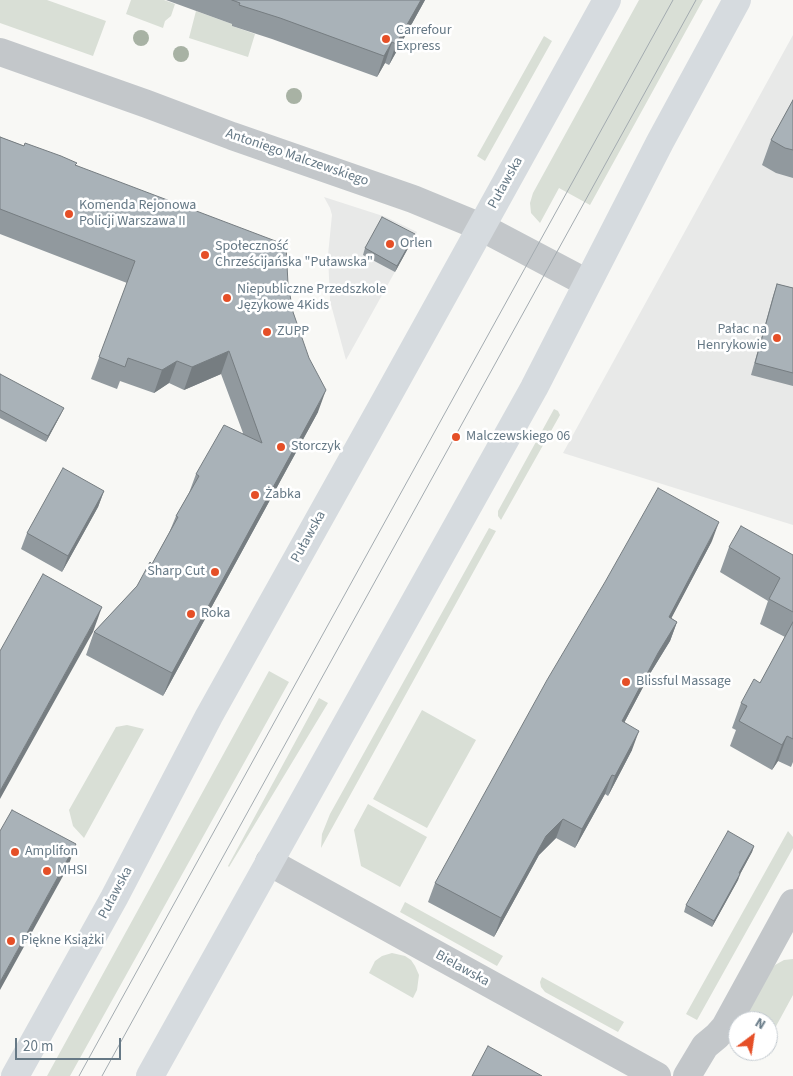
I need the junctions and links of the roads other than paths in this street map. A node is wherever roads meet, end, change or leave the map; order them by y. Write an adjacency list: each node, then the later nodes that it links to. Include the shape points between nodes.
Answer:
1 (607, 0): 4 (main road, Puławska)
2 (737, 0): 5 (main road)
3 (0, 52): 4 (street, Antoniego Malczewskiego, via 393,191)
4 (481, 227): 5 (street, Antoniego Malczewskiego); 8 (main road, Puławska, via 209,716 114,898)
5 (587, 283): 6 (main road, via 542,374)
6 (268, 862): 9 (main road); 10 (street, Bielawska)
7 (793, 903): 11 (street, via 725,1027 705,1046)
8 (15, 1076)
9 (150, 1076)
10 (656, 1076)
11 (687, 1076)

